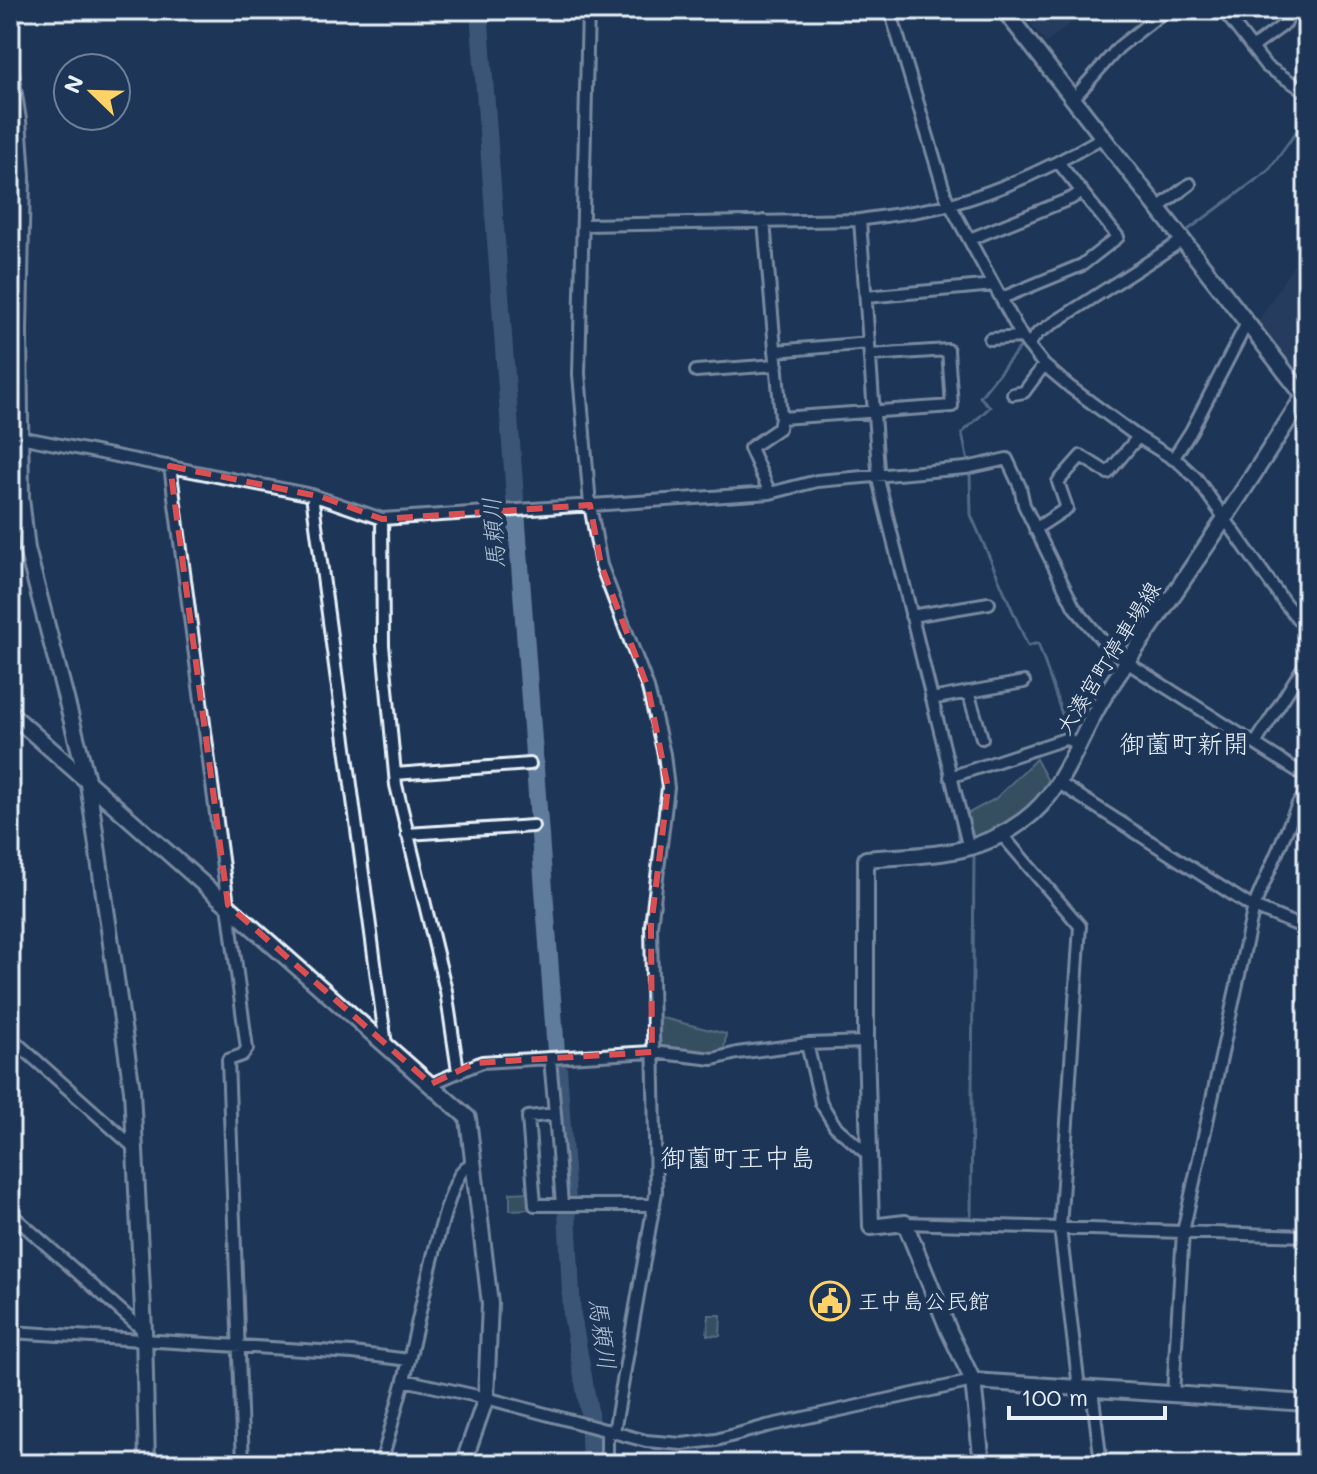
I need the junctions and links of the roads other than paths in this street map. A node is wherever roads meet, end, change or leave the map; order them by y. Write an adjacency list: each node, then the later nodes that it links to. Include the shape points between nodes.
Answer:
1 (588, 10): 19 (street)
2 (890, 10): 15 (street)
3 (1004, 10): 10 (street, 大湊宮町停車場線)
4 (1166, 10): 10 (street, via 1119,47)
5 (1223, 10): 7 (street)
6 (1292, 10): 7 (street, via 1286,23)
7 (1252, 48): 9 (street, via 1266,66)
8 (10, 69): 22 (street, via 20,155)
9 (1307, 92)
10 (1073, 99): 11 (street, 大湊宮町停車場線)
11 (1103, 137): 12 (street); 16 (street, 大湊宮町停車場線)
12 (1058, 162): 14 (street); 15 (street)
13 (1190, 184): 16 (street)
14 (1082, 191): 20 (street); 25 (street, via 1118,237 1082,265)
15 (950, 204): 17 (street); 20 (street)
16 (1158, 208): 21 (street, 大湊宮町停車場線)
17 (860, 220): 18 (street); 24 (street)
18 (764, 221): 19 (street); 30 (street)
19 (584, 225): 46 (street, via 579,374)
20 (970, 239): 23 (street)
21 (1183, 240): 26 (street, 大湊宮町停車場線); 28 (street)
22 (16, 256): 39 (street)
23 (994, 285): 24 (street); 25 (street)
24 (866, 297): 29 (street)
25 (1002, 298): 28 (street)
26 (1247, 323): 36 (street, 大湊宮町停車場線); 41 (street)
27 (990, 339): 28 (street)
28 (1025, 341): 33 (street)
29 (869, 343): 30 (street); 31 (street)
30 (775, 351): 32 (street)
31 (870, 355): 37 (street); 37 (street, via 948,350 952,406)
32 (777, 365): 34 (street); 38 (street)
33 (1044, 365): 35 (street, via 1024,392); 40 (street)
34 (696, 371)
35 (1013, 394)
36 (1306, 396): 47 (street, 大湊宮町停車場線)
37 (875, 412): 38 (street); 43 (street)
38 (781, 418): 44 (street, via 779,428 750,448)
39 (14, 436): 42 (street); 66 (street, via 27,549)
40 (1138, 437): 41 (street); 49 (street, via 1108,473 1081,456 1058,480 1067,508)
41 (1173, 459): 47 (street, via 1196,478)
42 (170, 466): 45 (street); 73 (street)
43 (878, 476): 44 (street, via 817,481); 49 (street, via 1007,459); 51 (street)
44 (770, 493): 46 (street)
45 (312, 495): 48 (street); 79 (street)
46 (590, 505): 48 (street); 80 (street, via 601,565 648,688 668,788 651,926)
47 (1226, 518): 52 (street); 54 (street, 大湊宮町停車場線)
48 (382, 519): 63 (street, via 383,645)
49 (1035, 529): 54 (street, via 1074,607)
50 (989, 603): 51 (street)
51 (911, 616): 57 (street)
52 (1306, 626)
53 (1307, 661): 61 (street)
54 (1128, 663): 60 (street, 大湊宮町停車場線); 61 (street)
55 (1024, 682): 56 (street)
56 (968, 692): 57 (street); 59 (street)
57 (931, 699): 64 (street)
58 (10, 713): 66 (street)
59 (982, 738)
60 (1079, 743): 64 (street, via 1065,739); 67 (street, 大湊宮町停車場線)
61 (1255, 744): 65 (street)
62 (530, 764): 63 (street)
63 (395, 774): 70 (street)
64 (950, 777): 72 (street)
65 (1307, 777)
66 (88, 783): 73 (street); 85 (street)
67 (1059, 783): 71 (street, 大湊宮町停車場線, via 1033,814); 74 (street)
68 (1307, 793): 74 (street)
69 (533, 826): 70 (street)
70 (407, 834): 82 (street, via 446,991)
71 (1002, 835): 72 (street, 大湊宮町停車場線); 92 (street, via 1080,926)
72 (969, 849): 77 (street, 大湊宮町停車場線, via 866,859)
73 (228, 905): 79 (street); 97 (street, via 247,1049 228,1060)
74 (1254, 906): 75 (street); 93 (street)
75 (1307, 929)
76 (10, 1037): 85 (street)
77 (866, 1042): 78 (street); 86 (street, 大湊宮町停車場線)
78 (807, 1044): 80 (street, via 713,1059); 86 (street, via 821,1103 835,1126)
79 (386, 1045): 83 (street)
80 (652, 1052): 81 (street); 89 (street)
81 (550, 1059): 82 (street, via 482,1062); 84 (street)
82 (458, 1071): 83 (street)
83 (431, 1084): 87 (street, via 468,1118)
84 (555, 1114): 88 (street); 88 (street, via 528,1117 535,1205)
85 (137, 1151): 96 (street)
86 (868, 1155): 91 (street, 大湊宮町停車場線, via 871,1227)
87 (475, 1162): 98 (street, via 463,1170 451,1198); 103 (street, via 490,1304)
88 (562, 1205): 89 (street)
89 (654, 1205): 105 (street)
90 (10, 1213): 96 (street)
91 (905, 1223): 92 (street); 100 (street)
92 (1060, 1228): 93 (street); 101 (street)
93 (1183, 1232): 94 (street); 102 (street)
94 (1307, 1236)
95 (10, 1332): 96 (street)
96 (145, 1336): 97 (street); 106 (street)
97 (240, 1346): 98 (street); 107 (street)
98 (409, 1360): 99 (street)
99 (404, 1380): 103 (street); 108 (street)
100 (973, 1381): 101 (street); 105 (street, via 716,1440 646,1441); 111 (street)
101 (1086, 1389): 102 (street); 112 (street)
102 (1173, 1394): 104 (street)
103 (486, 1398): 105 (street); 109 (street)
104 (1307, 1403)
105 (606, 1430): 110 (street)
106 (147, 1464)
107 (243, 1464)
108 (381, 1464)
109 (463, 1464)
110 (607, 1464)
111 (982, 1464)
112 (1101, 1464)

